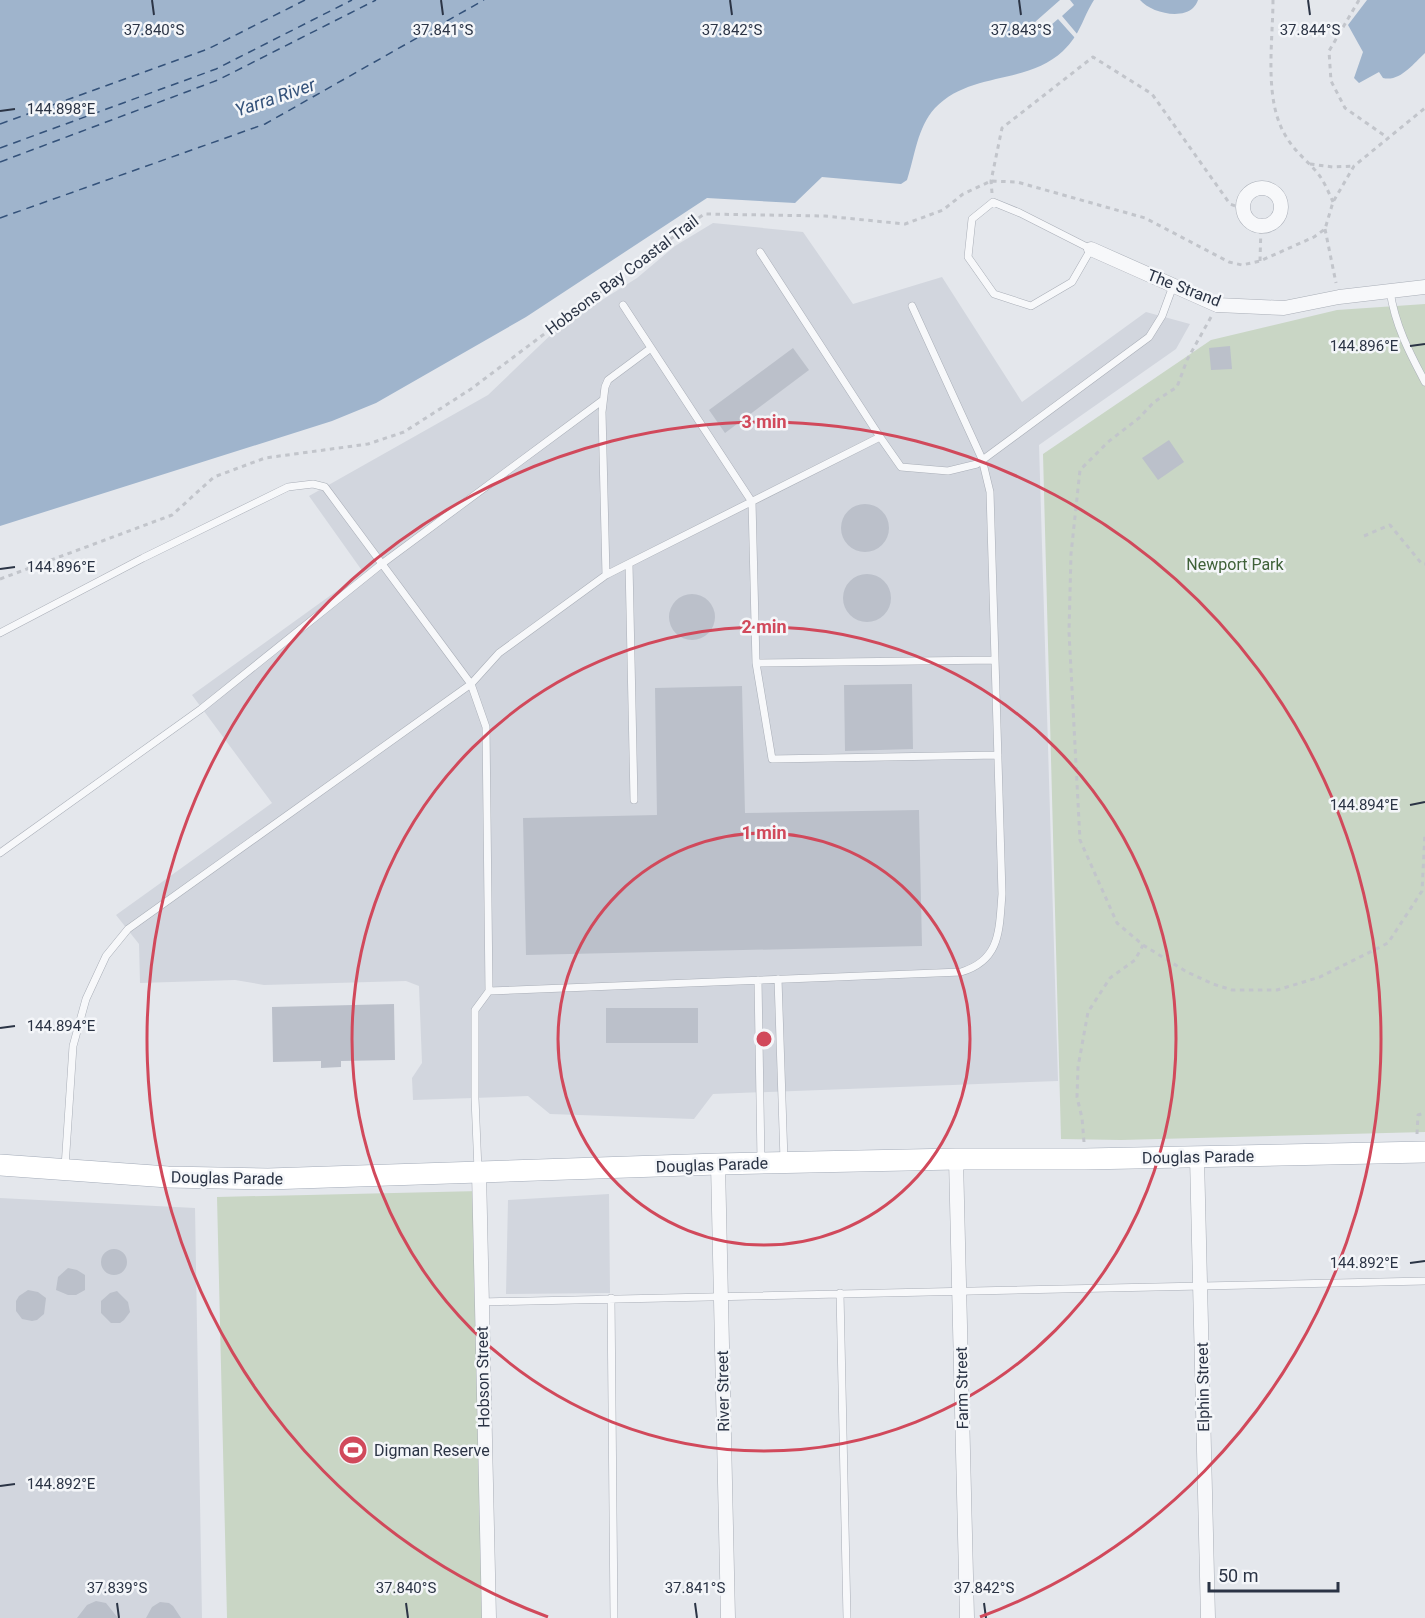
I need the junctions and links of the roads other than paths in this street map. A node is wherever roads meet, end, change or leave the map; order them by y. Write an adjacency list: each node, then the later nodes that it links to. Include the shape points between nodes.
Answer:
1 (1261, 226): 1 (street, via 1274,223 1281,205 1276,194 1266,189 1255,190 1246,197 1244,209 1249,221)
2 (1091, 249): 2 (lane, via 1072,282 1031,306 994,294 968,257 972,219 993,202); 4 (street, The Strand)
3 (760, 252): 12 (lane)
4 (1173, 286): 6 (street, The Strand, via 1217,305 1284,308); 13 (lane, via 1149,337)
5 (1425, 287): 6 (street, The Strand)
6 (1390, 291): 10 (lane, via 1402,338)
7 (623, 305): 9 (lane)
8 (912, 306): 13 (lane)
9 (651, 348): 11 (lane, via 608,380); 14 (lane)
10 (1425, 382)
11 (603, 400): 15 (lane); 17 (lane)
12 (880, 436): 13 (lane, via 901,467 948,471 977,464); 14 (lane)
13 (982, 459): 19 (lane, via 990,492)
14 (752, 502): 16 (lane); 20 (lane)
15 (383, 563): 18 (lane, via 325,487 312,483 288,487); 21 (lane); 24 (lane, via 201,709)
16 (628, 564): 17 (lane); 23 (lane)
17 (606, 575): 21 (lane, via 499,653)
18 (0, 633)
19 (995, 660): 20 (lane); 22 (lane)
20 (756, 663): 22 (lane, via 772,759)
21 (471, 684): 27 (lane, via 486,727); 35 (lane, via 128,929 106,956 86,999 73,1046)
22 (998, 755): 25 (lane, via 1002,894 999,935 990,956 961,972)
23 (634, 800)
24 (0, 853)
25 (778, 979): 26 (lane); 31 (lane)
26 (758, 980): 27 (lane); 33 (lane)
27 (489, 991): 36 (lane, via 474,1010)
28 (1421, 1143): 29 (main road, Douglas Parade)
29 (1197, 1157): 30 (main road, Douglas Parade); 38 (street, Elphin Street)
30 (956, 1159): 31 (main road, Douglas Parade); 39 (street, Farm Street)
31 (784, 1163): 33 (main road, Douglas Parade)
32 (718, 1164): 33 (main road, Douglas Parade); 36 (main road, Douglas Parade); 41 (street, River Street)
33 (761, 1164)
34 (0, 1166): 35 (main road, Douglas Parade)
35 (65, 1170): 36 (main road, Douglas Parade, via 268,1179)
36 (478, 1172): 43 (street, Hobson Street)
37 (1425, 1281): 38 (lane)
38 (1200, 1285): 39 (lane); 49 (street, Elphin Street)
39 (960, 1291): 40 (lane); 48 (street, Farm Street)
40 (840, 1293): 41 (lane); 47 (lane)
41 (721, 1296): 42 (lane); 46 (street, River Street)
42 (611, 1298): 43 (lane); 45 (lane)
43 (481, 1302): 44 (street, Hobson Street)
44 (489, 1618)
45 (614, 1618)
46 (728, 1618)
47 (847, 1618)
48 (967, 1618)
49 (1208, 1618)

